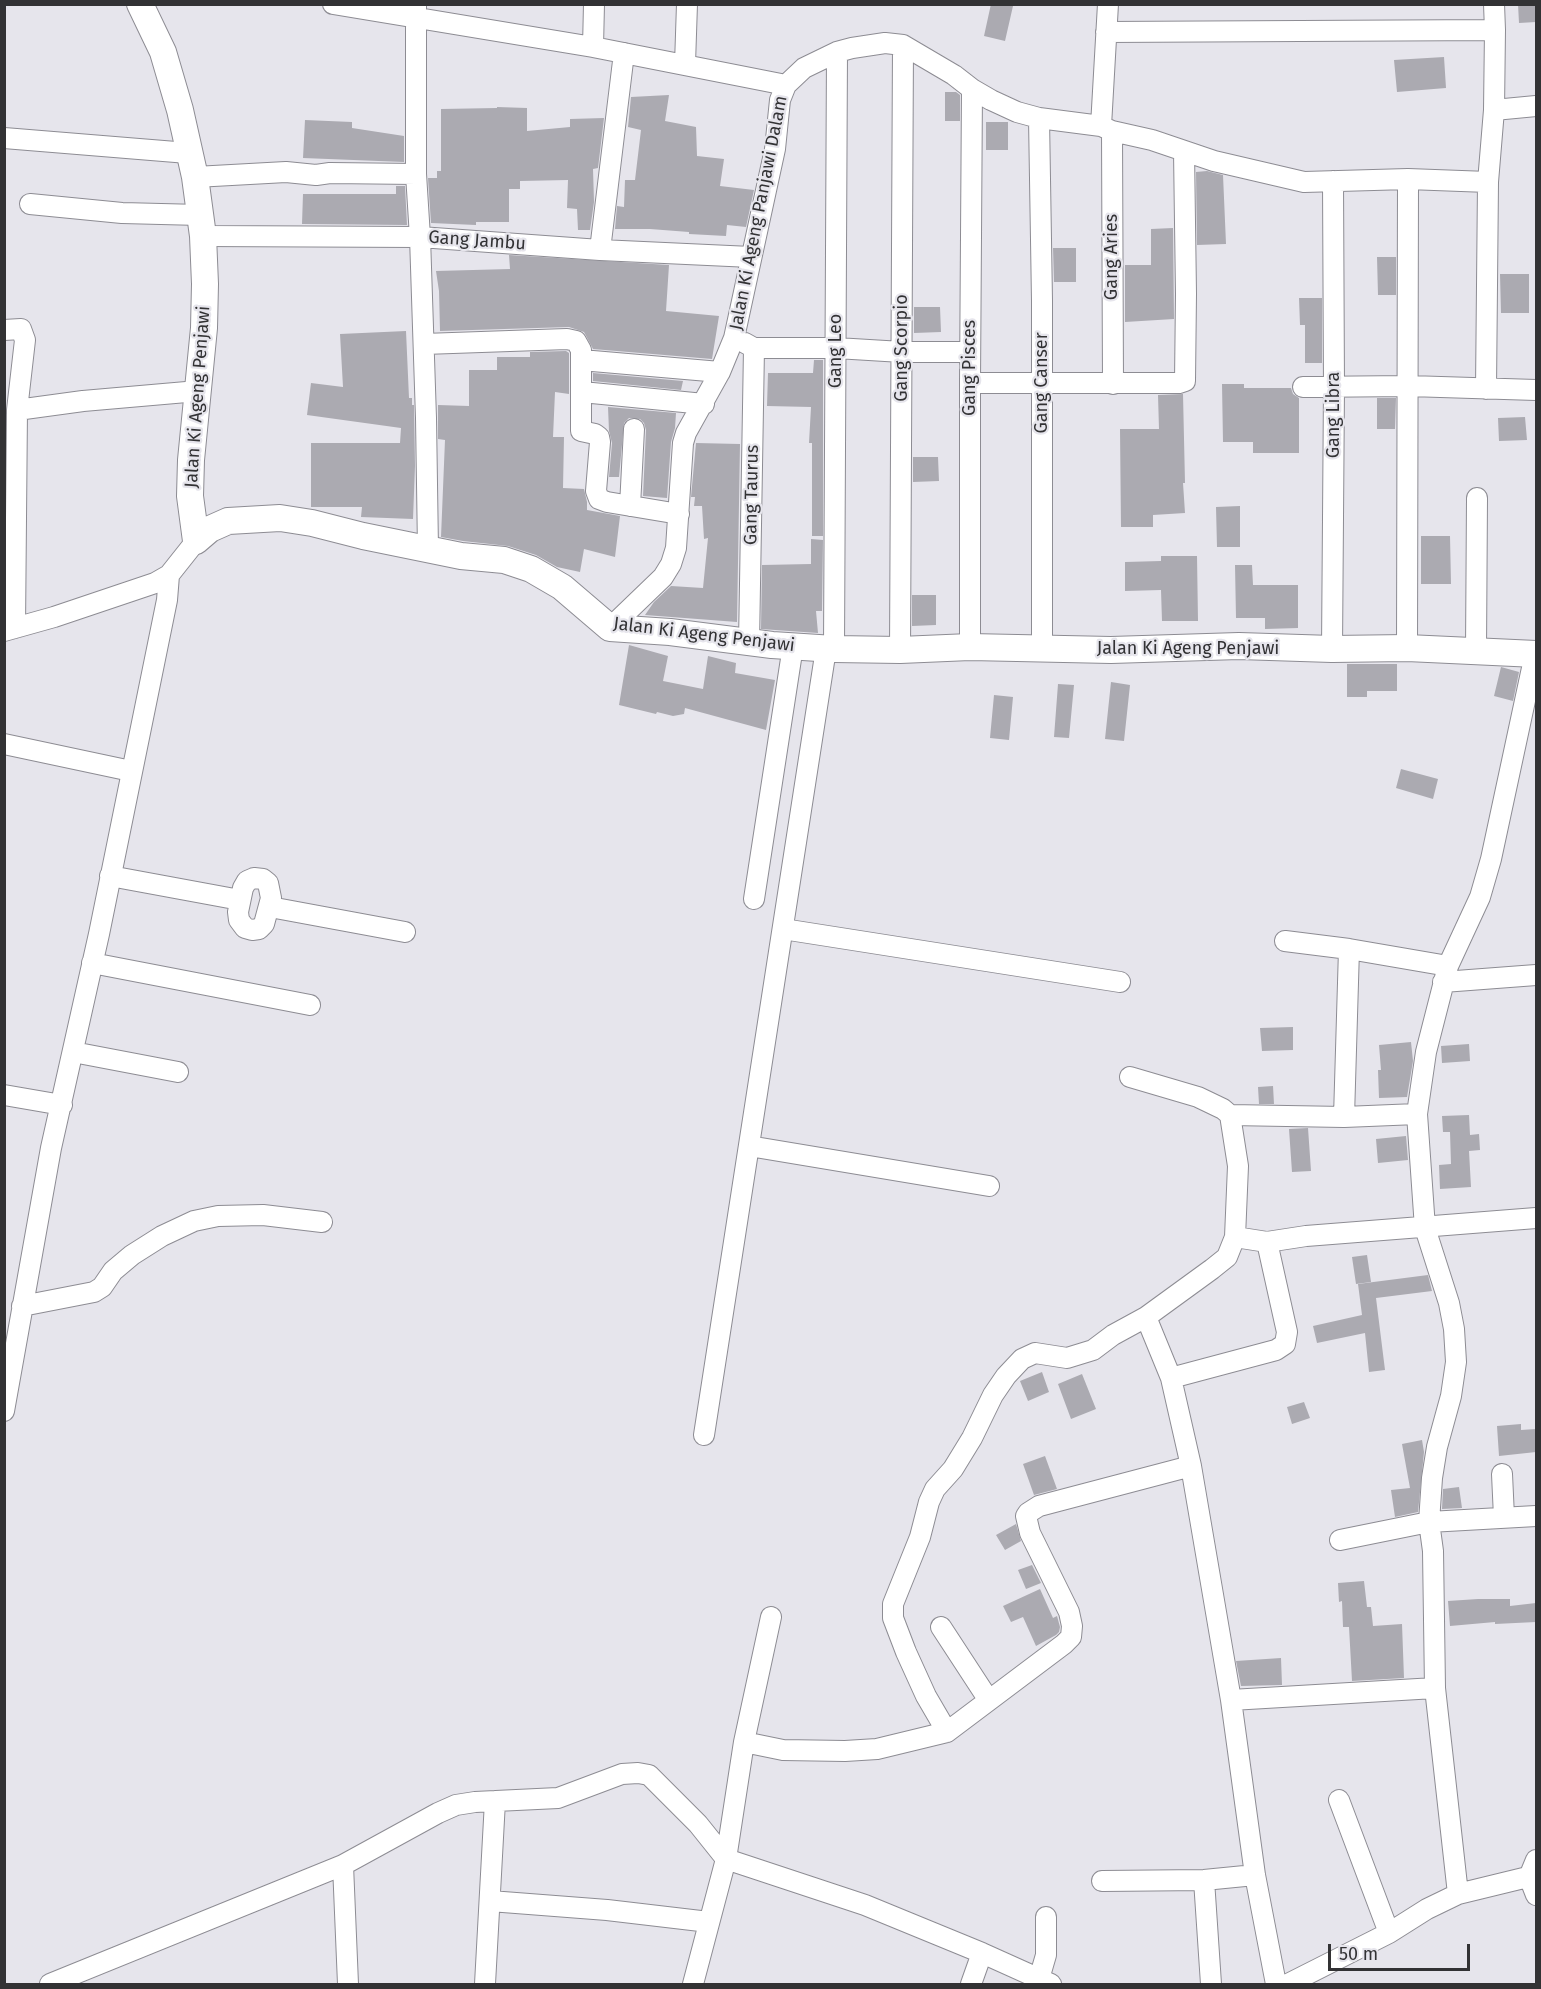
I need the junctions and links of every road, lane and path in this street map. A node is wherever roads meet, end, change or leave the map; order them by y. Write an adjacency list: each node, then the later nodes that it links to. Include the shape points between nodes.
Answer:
1 (140, 4): 23 (main road, Jalan Ki Ageng Penjawi, via 163,52)
2 (333, 4): 7 (street)
3 (594, 4): 11 (street)
4 (687, 4): 14 (street)
5 (1108, 4): 9 (street, Gang Aries)
6 (1494, 4): 8 (street)
7 (416, 11): 11 (street); 24 (street)
8 (1495, 30): 9 (street); 18 (street)
9 (1106, 32): 20 (street, Gang Aries)
10 (903, 45): 12 (street, via 870,45); 16 (street); 38 (street, Gang Scorpio)
11 (593, 47): 13 (street)
12 (837, 52): 15 (street, via 804,68); 37 (street, Gang Leo)
13 (624, 53): 14 (street); 31 (street)
14 (686, 64): 15 (street)
15 (786, 85): 32 (street, Jalan Ki Ageng Panjawi Dalam)
16 (972, 89): 19 (street, via 1004,107); 39 (street, Gang Pisces)
17 (1536, 106): 18 (street)
18 (1494, 110): 27 (street)
19 (1039, 118): 20 (street); 43 (street, Gang Canser)
20 (1106, 128): 22 (street); 44 (street, Gang Aries)
21 (4, 138): 23 (street)
22 (1184, 152): 26 (street, via 1304,182); 44 (street, via 1186,378 1179,383)
23 (191, 165): 24 (street, via 316,175); 29 (main road, Jalan Ki Ageng Penjawi)
24 (416, 174): 30 (street)
25 (1408, 179): 26 (street); 27 (street); 45 (street)
26 (1333, 181): 47 (street, Gang Libra)
27 (1488, 182): 48 (street)
28 (30, 204): 29 (street, Gang Jambu)
29 (201, 226): 30 (street, Gang Jambu); 50 (main road, Jalan Ki Ageng Penjawi, via 205,295)
30 (420, 237): 31 (street, Gang Jambu); 35 (street)
31 (600, 250): 32 (street, Gang Jambu)
32 (751, 257): 34 (street, Jalan Ki Ageng Panjawi Dalam)
33 (4, 330): 53 (street, via 21,329 25,340)
34 (734, 338): 36 (street); 41 (street, Jalan Ki Ageng Panjawi Dalam)
35 (424, 344): 40 (street, via 567,339 576,341); 59 (street)
36 (754, 348): 37 (street); 63 (street, Gang Taurus)
37 (836, 348): 38 (street); 67 (street, Gang Leo)
38 (902, 352): 39 (street); 70 (street, Gang Scorpio)
39 (970, 352): 42 (street, Gang Pisces)
40 (581, 360): 41 (street); 51 (street)
41 (720, 372): 52 (street, Jalan Ki Ageng Panjawi Dalam)
42 (970, 383): 43 (street); 65 (street, Gang Pisces)
43 (1041, 383): 44 (street); 68 (street, Gang Canser)
44 (1113, 384)
45 (1409, 386): 47 (street); 48 (street); 66 (street)
46 (1303, 387): 47 (street)
47 (1334, 387): 69 (street, Gang Libra)
48 (1486, 389): 49 (street)
49 (1536, 390)
50 (198, 391): 53 (street); 58 (main road, Jalan Ki Ageng Penjawi, via 190,496)
51 (582, 392): 52 (street); 56 (street, via 581,431 595,434 600,442 596,491 599,499)
52 (704, 404): 57 (street, Jalan Ki Ageng Panjawi Dalam, via 683,443)
53 (17, 410): 62 (street)
54 (634, 429): 56 (street)
55 (1477, 498): 71 (street)
56 (630, 506): 57 (street)
57 (679, 514): 61 (street, Jalan Ki Ageng Panjawi Dalam, via 671,564 663,577)
58 (196, 541): 59 (main road, Jalan Ki Ageng Penjawi, via 228,521 280,518); 60 (street)
59 (428, 549): 61 (main road, Jalan Ki Ageng Penjawi, via 504,560 531,569 562,587)
60 (169, 575): 62 (street, via 130,592); 74 (street)
61 (610, 628): 63 (main road, Jalan Ki Ageng Penjawi)
62 (10, 629)
63 (749, 643): 64 (main road, Jalan Ki Ageng Penjawi)
64 (793, 646): 67 (main road, Jalan Ki Ageng Penjawi); 76 (street)
65 (970, 647): 68 (main road, Jalan Ki Ageng Penjawi); 70 (main road, Jalan Ki Ageng Penjawi)
66 (1407, 648): 69 (main road, Jalan Ki Ageng Penjawi); 71 (main road, Jalan Ki Ageng Penjawi)
67 (830, 649): 70 (main road, Jalan Ki Ageng Penjawi); 79 (street, Gang Leo)
68 (1042, 649): 69 (main road, Jalan Ki Ageng Penjawi)
69 (1332, 649)
70 (900, 650)
71 (1476, 650): 72 (main road, Jalan Ki Ageng Penjawi)
72 (1536, 654): 84 (street, via 1480,897)
73 (4, 744): 74 (street)
74 (131, 771): 75 (street)
75 (110, 876): 77 (street); 83 (street)
76 (754, 899)
77 (240, 900): 78 (street, via 247,881 263,879 270,890); 78 (street, via 239,920 252,930 264,924)
78 (270, 907): 80 (street)
79 (783, 929): 86 (street); 96 (street, Gang Leo)
80 (405, 932)
81 (1285, 941): 82 (street)
82 (1349, 949): 84 (street); 95 (street)
83 (92, 963): 87 (street); 88 (street)
84 (1445, 974): 85 (street); 93 (street, via 1426,1052)
85 (1536, 975)
86 (1120, 982)
87 (310, 1005)
88 (73, 1052): 89 (street); 92 (street)
89 (178, 1072)
90 (1130, 1077): 94 (street, via 1208,1101)
91 (4, 1095): 92 (street)
92 (62, 1105): 103 (street)
93 (1417, 1114): 95 (street); 100 (street)
94 (1230, 1115): 95 (street); 101 (street, via 1238,1166)
95 (1344, 1117)
96 (749, 1146): 97 (street); 107 (street, Gang Leo)
97 (989, 1186)
98 (1536, 1218): 100 (street)
99 (322, 1222): 103 (street, via 263,1215 194,1221 132,1255 94,1292)
100 (1425, 1228): 102 (street); 112 (street, via 1449,1303 1456,1362 1433,1468)
101 (1235, 1237): 102 (street); 104 (street, via 1227,1257)
102 (1266, 1242): 105 (street, via 1287,1332 1285,1344 1276,1350)
103 (22, 1306): 106 (street)
104 (1146, 1317): 105 (street); 119 (street, via 1075,1357 1035,1353 1022,1359 993,1395 953,1469 935,1489 893,1604 893,1618 926,1696)
105 (1172, 1378): 108 (street)
106 (4, 1411)
107 (704, 1436)
108 (1191, 1466): 117 (street, via 1039,1506 1028,1513 1030,1533 1069,1612 1071,1637); 118 (street)
109 (1502, 1474): 111 (street)
110 (1536, 1516): 111 (street)
111 (1504, 1517): 112 (street)
112 (1429, 1522): 113 (street); 116 (street)
113 (1340, 1540)
114 (771, 1617): 120 (street)
115 (941, 1627): 117 (street)
116 (1435, 1688): 118 (street); 129 (street)
117 (988, 1699): 119 (street)
118 (1231, 1700): 125 (street)
119 (947, 1732): 120 (street, via 877,1749 783,1750)
120 (744, 1742): 123 (street)
121 (1338, 1800): 133 (street)
122 (495, 1801): 123 (street, via 558,1798 622,1774 649,1775 698,1824); 124 (street, via 456,1805); 130 (street)
123 (726, 1859): 132 (street); 134 (street, via 865,1905)
124 (343, 1864): 136 (street); 137 (street)
125 (1255, 1875): 127 (street); 142 (street)
126 (1535, 1877): 129 (street)
127 (1204, 1880): 128 (street); 141 (street)
128 (1102, 1881)
129 (1458, 1894): 133 (street)
130 (490, 1901): 132 (street); 138 (street)
131 (1046, 1917): 135 (street)
132 (709, 1922): 139 (street)
133 (1389, 1934): 143 (street)
134 (982, 1953): 135 (street); 140 (street)
135 (1045, 1982)
136 (50, 1984)
137 (348, 1984)
138 (485, 1984)
139 (693, 1984)
140 (971, 1984)
141 (1211, 1984)
142 (1276, 1984)
143 (1288, 1984)

